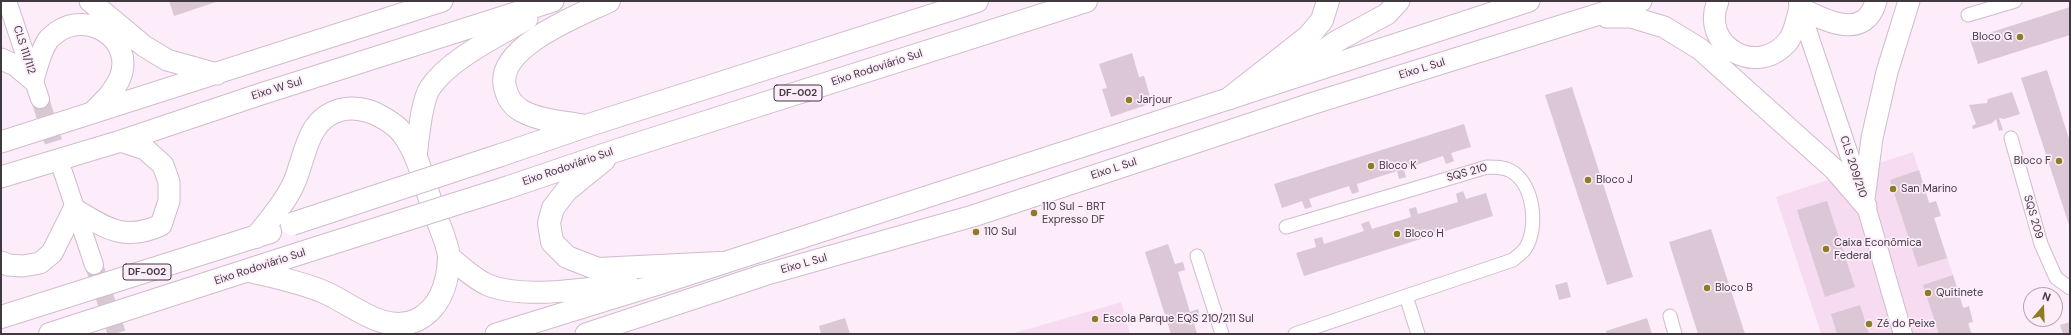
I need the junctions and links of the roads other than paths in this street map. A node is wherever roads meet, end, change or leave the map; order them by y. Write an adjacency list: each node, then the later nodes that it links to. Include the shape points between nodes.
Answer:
1 (8, 1): 23 (street, CLS 111/112)
2 (90, 1): 21 (main road, via 144,46 167,60)
3 (442, 1): 21 (main road)
4 (553, 1): 28 (main road, Eixo W Sul)
5 (559, 1): 31 (main road, via 479,46 450,68 430,89 420,123)
6 (609, 1): 26 (highway, via 531,41 511,59 503,79 508,98 522,111)
7 (977, 1): 26 (highway, DF-002)
8 (1086, 1): 30 (highway, Eixo Rodoviário Sul / DF-002)
9 (1328, 1): 24 (highway, via 1322,20 1309,36)
10 (1399, 1): 22 (main road, via 1387,14 1308,59)
11 (1528, 1): 22 (main road)
12 (1641, 1): 19 (main road, Eixo L Sul)
13 (1718, 1): 17 (main road, via 1715,7 1715,24 1720,39 1730,51 1747,58 1761,57 1778,51 1790,39)
14 (1876, 1): 17 (main road, via 1874,10 1860,24 1840,25 1822,19)
15 (1909, 1): 34 (main road, via 1887,72 1872,138)
16 (2015, 1): 18 (street)
17 (1799, 4): 34 (street, CLS 209/210)
18 (1968, 15)
19 (1587, 18): 34 (main road, via 1631,17 1664,27 1700,49 1834,169); 51 (main road, Eixo L Sul, via 1314,103 973,216 764,275)
20 (1, 60): 23 (main road, via 15,66)
21 (217, 74): 25 (main road)
22 (1278, 82): 24 (main road)
23 (37, 90): 25 (main road, via 39,58 49,39 65,27 84,23 104,30 116,43 123,60 120,78 109,95)
24 (1230, 98): 41 (main road)
25 (92, 112): 29 (main road)
26 (586, 126): 37 (highway, DF-002, bridge)
27 (2011, 138): 45 (street, SQS 209, via 2041,244 2056,278)
28 (121, 141): 33 (main road, Eixo W Sul); 35 (main road, via 145,149 163,165 169,182 169,201 161,225 145,232 126,234 100,224)
29 (2, 142)
30 (615, 151): 41 (highway, via 567,190 554,208 549,223 552,242 567,257 598,269); 43 (highway, Eixo Rodoviário Sul / DF-002, bridge)
31 (416, 158): 37 (highway, via 403,134 388,120 355,108 340,110 326,117 315,127 293,185); 38 (highway)
32 (63, 172): 35 (street)
33 (1, 177)
34 (1865, 203): 56 (street, CLS 209/210)
35 (74, 209): 40 (main road, via 52,253 40,263 23,266); 42 (street)
36 (1286, 228): 46 (street, SQS 210, via 1487,167 1511,171 1521,180 1528,193 1533,220 1531,236 1514,260)
37 (256, 237): 48 (highway, DF-002)
38 (449, 256): 43 (highway, via 440,298 430,312 415,321 400,325 374,319 325,292); 44 (main road, via 487,284 506,291 525,293)
39 (1197, 256): 52 (street)
40 (1, 262)
41 (720, 263): 44 (main road)
42 (94, 265)
43 (250, 271): 49 (highway, Eixo Rodoviário Sul / DF-002)
44 (668, 281): 50 (main road)
45 (2070, 288)
46 (1406, 296): 53 (street, SQS 210); 54 (street)
47 (1670, 316): 55 (street)
48 (1, 317)
49 (50, 334)
50 (496, 334)
51 (586, 334)
52 (1222, 334)
53 (1295, 334)
54 (1418, 334)
55 (1675, 334)
56 (1903, 334)

